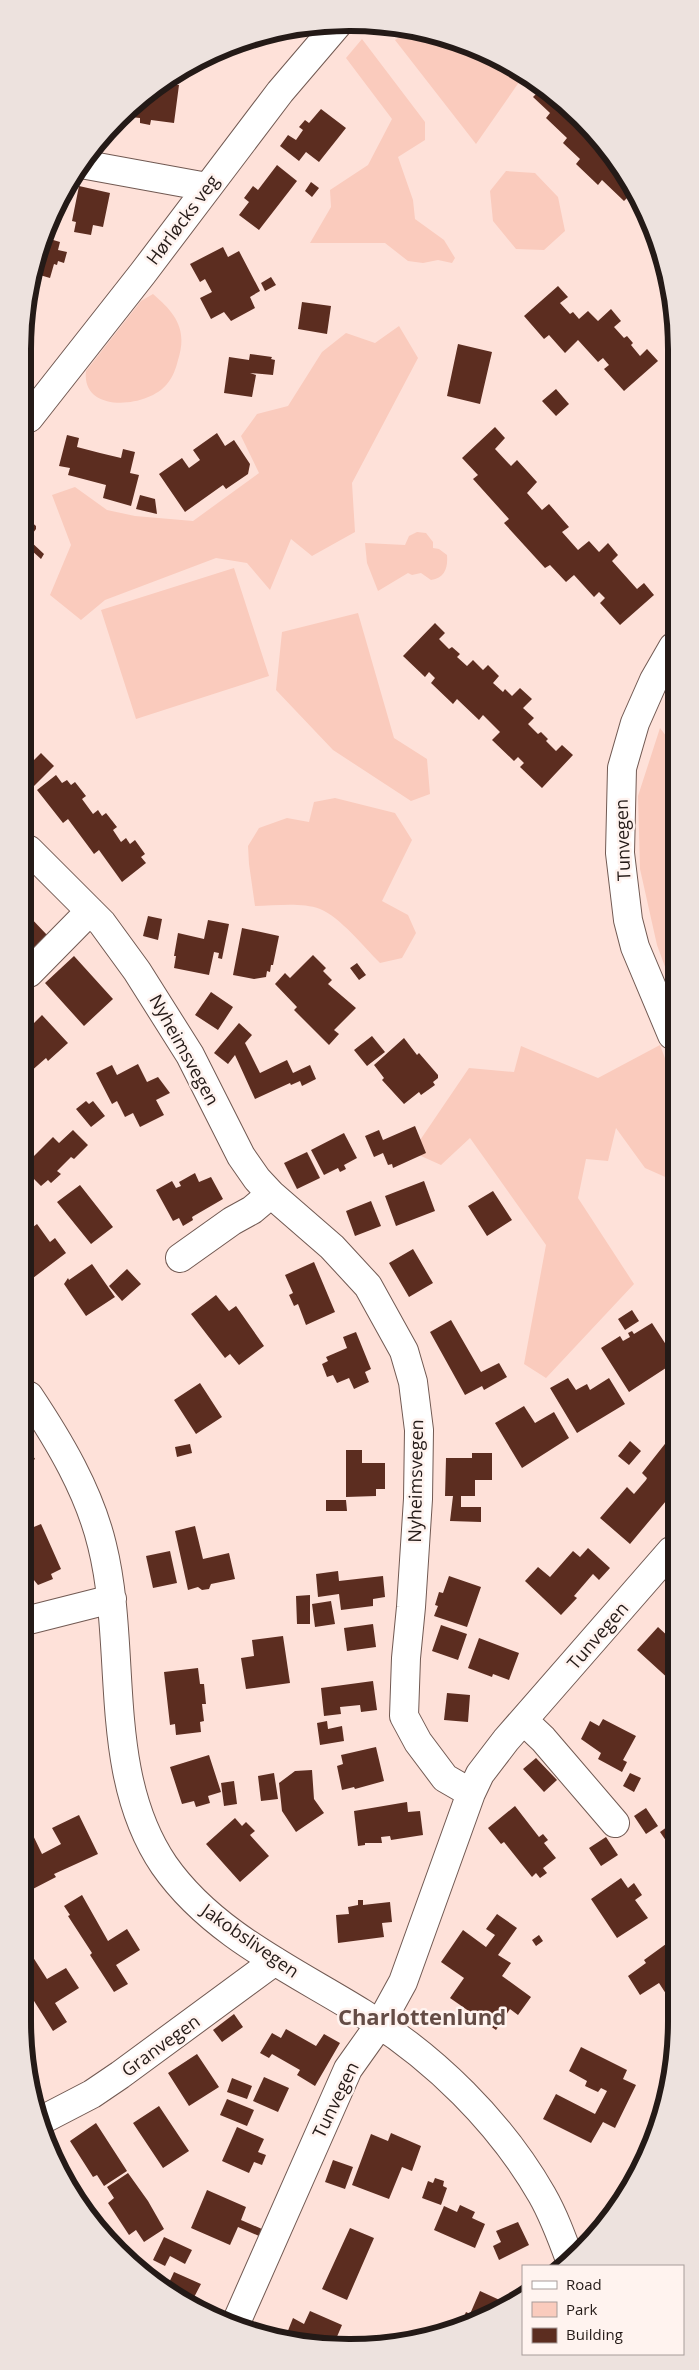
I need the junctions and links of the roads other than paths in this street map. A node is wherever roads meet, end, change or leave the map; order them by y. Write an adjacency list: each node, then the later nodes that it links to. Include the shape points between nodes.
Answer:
1 (331, 32): 3 (street, Hørløcks veg)
2 (90, 166): 3 (street)
3 (207, 187): 4 (street, Hørløcks veg)
4 (31, 415)
5 (668, 656): 9 (street, Tunvegen, via 635,723 622,768 620,853 628,920 635,947)
6 (31, 852): 7 (street, Nyheimsvegen)
7 (90, 911): 8 (street); 10 (street, Nyheimsvegen, via 150,990 190,1055 241,1156)
8 (31, 971)
9 (668, 1025)
10 (271, 1194): 11 (street); 17 (street, Nyheimsvegen, via 332,1247 368,1286 404,1351 413,1382 419,1430 404,1716 418,1742 445,1778)
11 (180, 1258)
12 (31, 1399): 14 (street, Jakobslivegen, via 59,1444 88,1502 102,1545)
13 (668, 1553): 16 (street, Tunvegen)
14 (112, 1599): 15 (street); 19 (street, Jakobslivegen, via 126,1760 140,1815 151,1841 163,1863 193,1900 234,1934)
15 (31, 1619)
16 (524, 1721): 17 (street, Tunvegen, via 492,1758); 18 (street)
17 (470, 1793): 20 (street, Tunvegen, via 404,1982)
18 (615, 1824)
19 (275, 1961): 20 (street, Jakobslivegen); 21 (street, Granvegen, via 120,2075)
20 (380, 2024): 22 (street, Jakobslivegen, via 444,2076 502,2137 543,2196); 23 (street, Tunvegen, via 348,2069)
21 (46, 2118)
22 (567, 2253)
23 (238, 2319)

